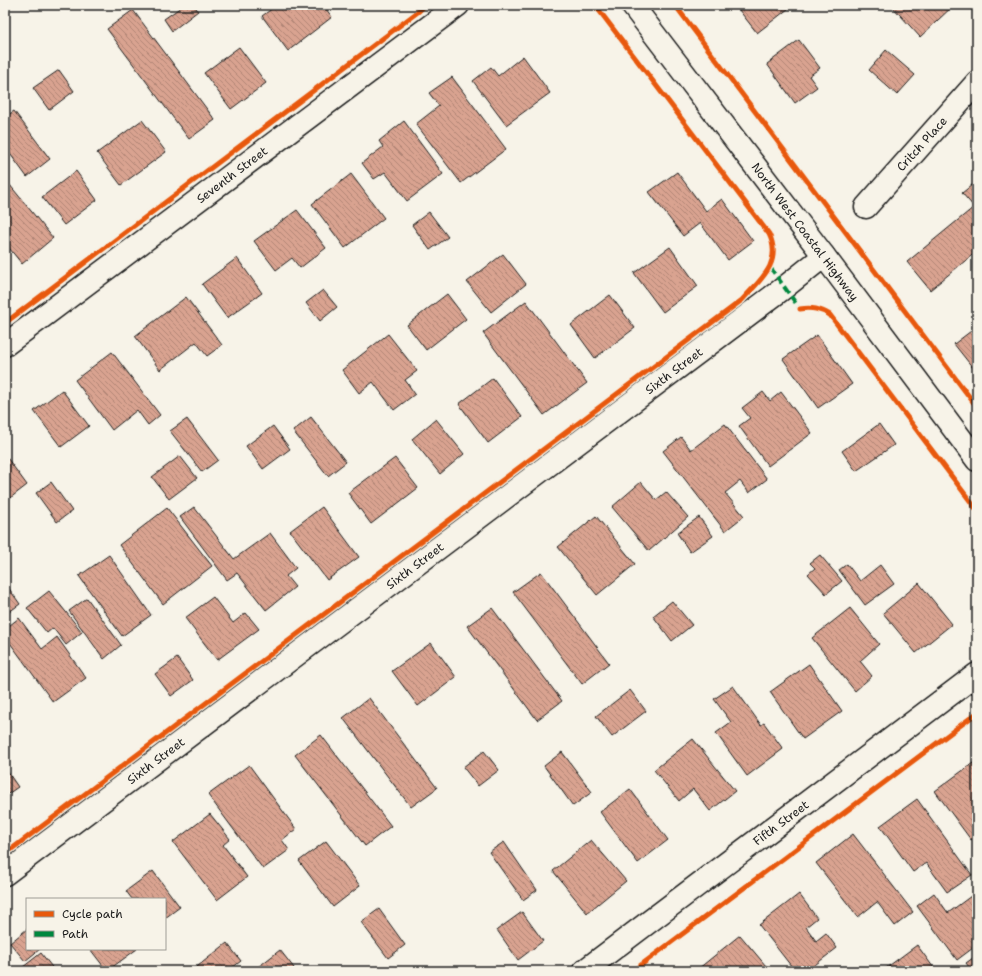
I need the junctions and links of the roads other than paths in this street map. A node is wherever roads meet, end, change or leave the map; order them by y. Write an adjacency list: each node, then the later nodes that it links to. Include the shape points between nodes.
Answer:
1 (458, 5): 6 (main road, Seventh Street)
2 (632, 5): 5 (main road, North West Coastal Highway)
3 (977, 82): 4 (main road, Critch Place)
4 (866, 207)
5 (824, 256): 7 (main road, North West Coastal Highway); 9 (main road, Sixth Street)
6 (5, 345)
7 (977, 460)
8 (977, 674): 10 (main road, Fifth Street)
9 (5, 874)
10 (584, 971)

